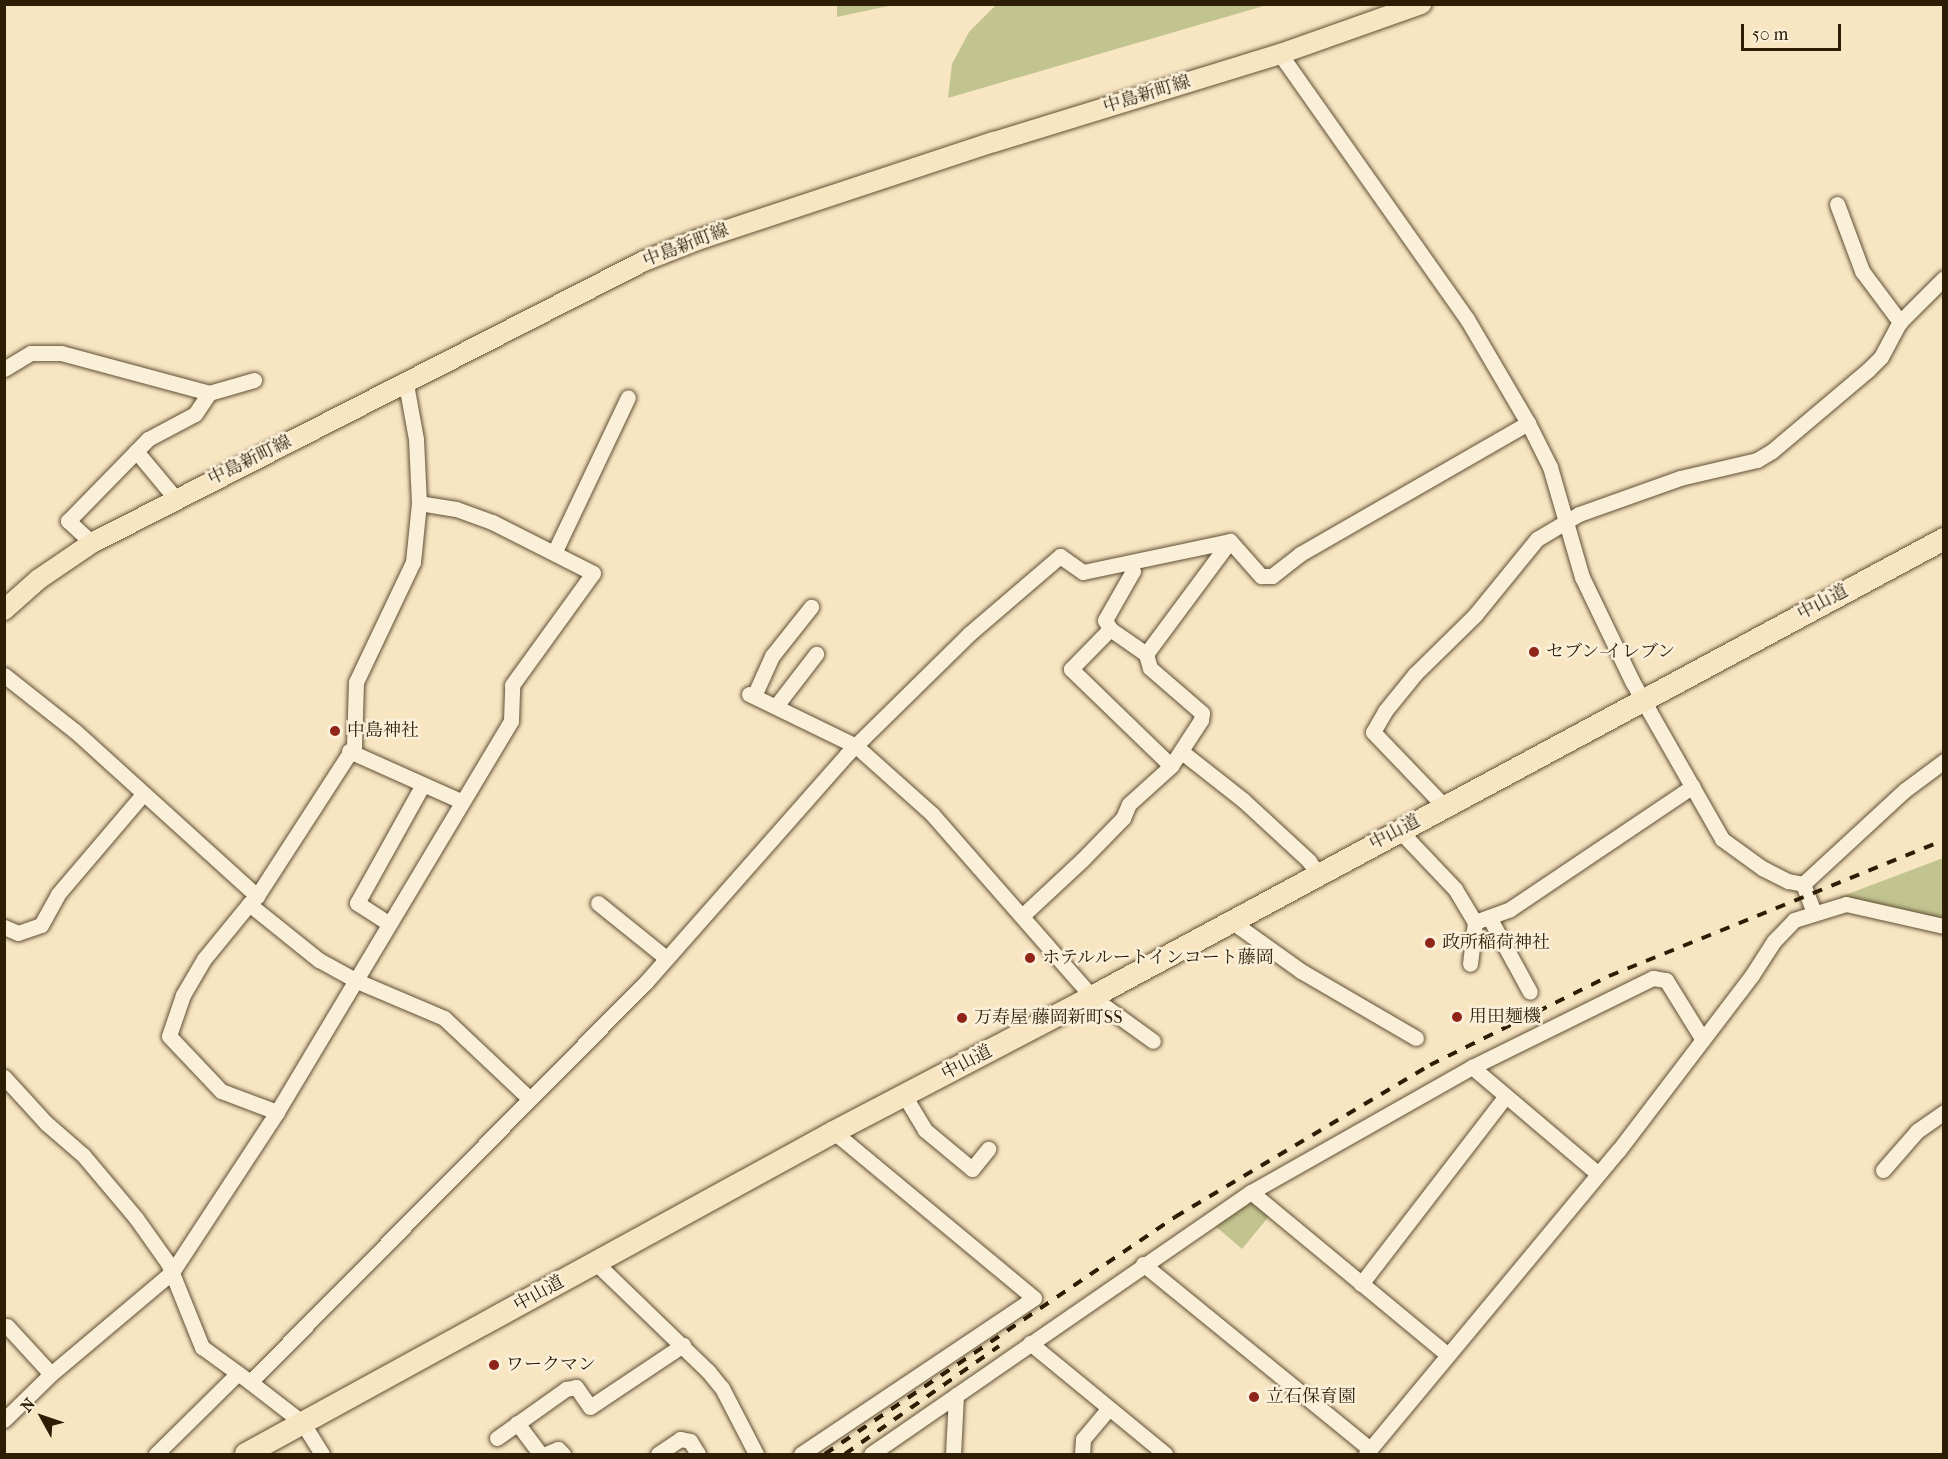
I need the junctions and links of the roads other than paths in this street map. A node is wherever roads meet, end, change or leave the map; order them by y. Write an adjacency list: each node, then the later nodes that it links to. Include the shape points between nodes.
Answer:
1 (1421, 4): 2 (main road, 中島新町線)
2 (1280, 54): 8 (main road, 中島新町線, via 994,142 697,240 644,261); 11 (street, via 1467,319)
3 (1837, 204): 5 (street, via 1862,271)
4 (1944, 278): 5 (street)
5 (1900, 322): 15 (street, via 1881,357 1772,452 1757,460 1680,478)
6 (4, 369): 9 (street, via 31,353 61,353)
7 (254, 380): 9 (street)
8 (406, 384): 13 (main road, 中島新町線); 14 (street, via 416,439)
9 (209, 393): 12 (street, via 195,414 148,439)
10 (628, 397): 19 (street)
11 (1528, 423): 15 (street, via 1550,467); 17 (street, via 1300,554 1272,576 1261,576)
12 (136, 451): 13 (street); 18 (street, via 68,521)
13 (176, 498): 18 (main road, 中島新町線)
14 (419, 503): 19 (street, via 456,509); 30 (street, via 413,562 356,682 358,719 354,746)
15 (1566, 523): 27 (street, via 1582,577); 38 (street, via 1538,539 1475,615 1415,674 1373,732)
16 (1944, 540): 27 (highway, 中山道)
17 (1230, 542): 20 (street); 25 (street)
18 (92, 543): 22 (main road, 中島新町線, via 39,579)
19 (555, 551): 37 (street, via 593,573 512,685 511,721)
20 (1128, 563): 23 (street, via 1133,571 1105,620); 29 (street, via 1083,572 1060,556 969,634)
21 (811, 607): 28 (street, via 772,656 752,695)
22 (4, 610)
23 (1110, 629): 25 (street); 33 (street, via 1071,669)
24 (816, 654): 28 (street)
25 (1146, 654): 31 (street, via 1150,668 1202,713)
26 (4, 675): 36 (street, via 75,731)
27 (1643, 699): 35 (street); 38 (highway, 中山道)
28 (776, 706): 29 (street)
29 (856, 746): 45 (street, via 932,814); 52 (street)
30 (349, 751): 34 (street); 42 (street)
31 (1182, 752): 33 (street); 40 (street, via 1244,800 1309,861)
32 (1944, 761): 41 (street, via 1905,790)
33 (1171, 765): 45 (street, via 1129,804 1123,818 1082,860)
34 (422, 786): 37 (street); 49 (street, via 357,903)
35 (1693, 786): 41 (street, via 1722,839 1736,852 1788,882); 46 (street, via 1510,909)
36 (143, 794): 42 (street); 51 (street, via 58,894 41,925 30,932)
37 (461, 801): 49 (street)
38 (1445, 807): 39 (highway, 中山道)
39 (1400, 831): 40 (highway, 中山道); 48 (street, via 1455,889)
40 (1318, 875): 47 (highway, 中山道)
41 (1803, 884): 44 (street)
42 (253, 900): 54 (street, via 319,960); 65 (street, via 204,959 183,996 169,1036 221,1091)
43 (598, 903): 52 (street)
44 (1814, 913): 50 (street, via 1846,904); 58 (street, via 1794,920 1774,941)
45 (1023, 915): 56 (street)
46 (1490, 917): 48 (street); 55 (street)
47 (1231, 921): 56 (highway, 中山道); 57 (street, via 1301,971)
48 (1475, 922): 53 (street)
49 (388, 923): 54 (street)
50 (1944, 926)
51 (6, 931)
52 (665, 957): 64 (street)
53 (1470, 964)
54 (357, 981): 64 (street, via 444,1018); 65 (street)
55 (1530, 992)
56 (1092, 998): 59 (street); 62 (highway, 中山道)
57 (1416, 1038)
58 (1703, 1040): 60 (street, via 1666,980 1653,978); 70 (street)
59 (1153, 1041)
60 (1472, 1067): 63 (street); 71 (street)
61 (4, 1077): 74 (street, via 46,1123 83,1155 136,1218)
62 (904, 1095): 67 (highway, 中山道); 68 (street, via 925,1130 972,1169)
63 (1506, 1096): 70 (street); 75 (street)
64 (530, 1100): 81 (street)
65 (277, 1112): 74 (street)
66 (1944, 1112): 69 (street, via 1917,1131)
67 (834, 1132): 72 (highway, 中山道); 98 (street, via 1034,1298)
68 (988, 1149)
69 (1883, 1170)
70 (1598, 1174): 79 (street)
71 (1251, 1192): 73 (street); 75 (street)
72 (596, 1263): 78 (street); 85 (highway, 中山道)
73 (1143, 1264): 77 (street); 88 (street)
74 (172, 1272): 80 (street); 81 (street, via 202,1347)
75 (1361, 1284): 79 (street)
76 (7, 1326): 80 (street)
77 (1030, 1343): 82 (street); 83 (street)
78 (683, 1345): 86 (street, via 590,1407 576,1387 566,1389); 97 (street, via 722,1388)
79 (1447, 1354): 88 (street)
80 (51, 1374): 84 (street)
81 (244, 1378): 85 (street); 89 (street)
82 (956, 1395): 99 (street); 100 (street)
83 (1109, 1408): 101 (street, via 1083,1439); 102 (street)
84 (4, 1420)
85 (303, 1423): 90 (highway, 中山道); 91 (street)
86 (517, 1423): 87 (street); 92 (street)
87 (497, 1438)
88 (1368, 1452)
89 (156, 1455)
90 (246, 1455)
91 (322, 1455)
92 (540, 1455)
93 (546, 1455): 94 (street, via 558,1449)
94 (563, 1455)
95 (658, 1455): 96 (street, via 680,1439 690,1441)
96 (698, 1455)
97 (756, 1455)
98 (801, 1455)
99 (871, 1455)
100 (953, 1455)
101 (1082, 1455)
102 (1165, 1455)

